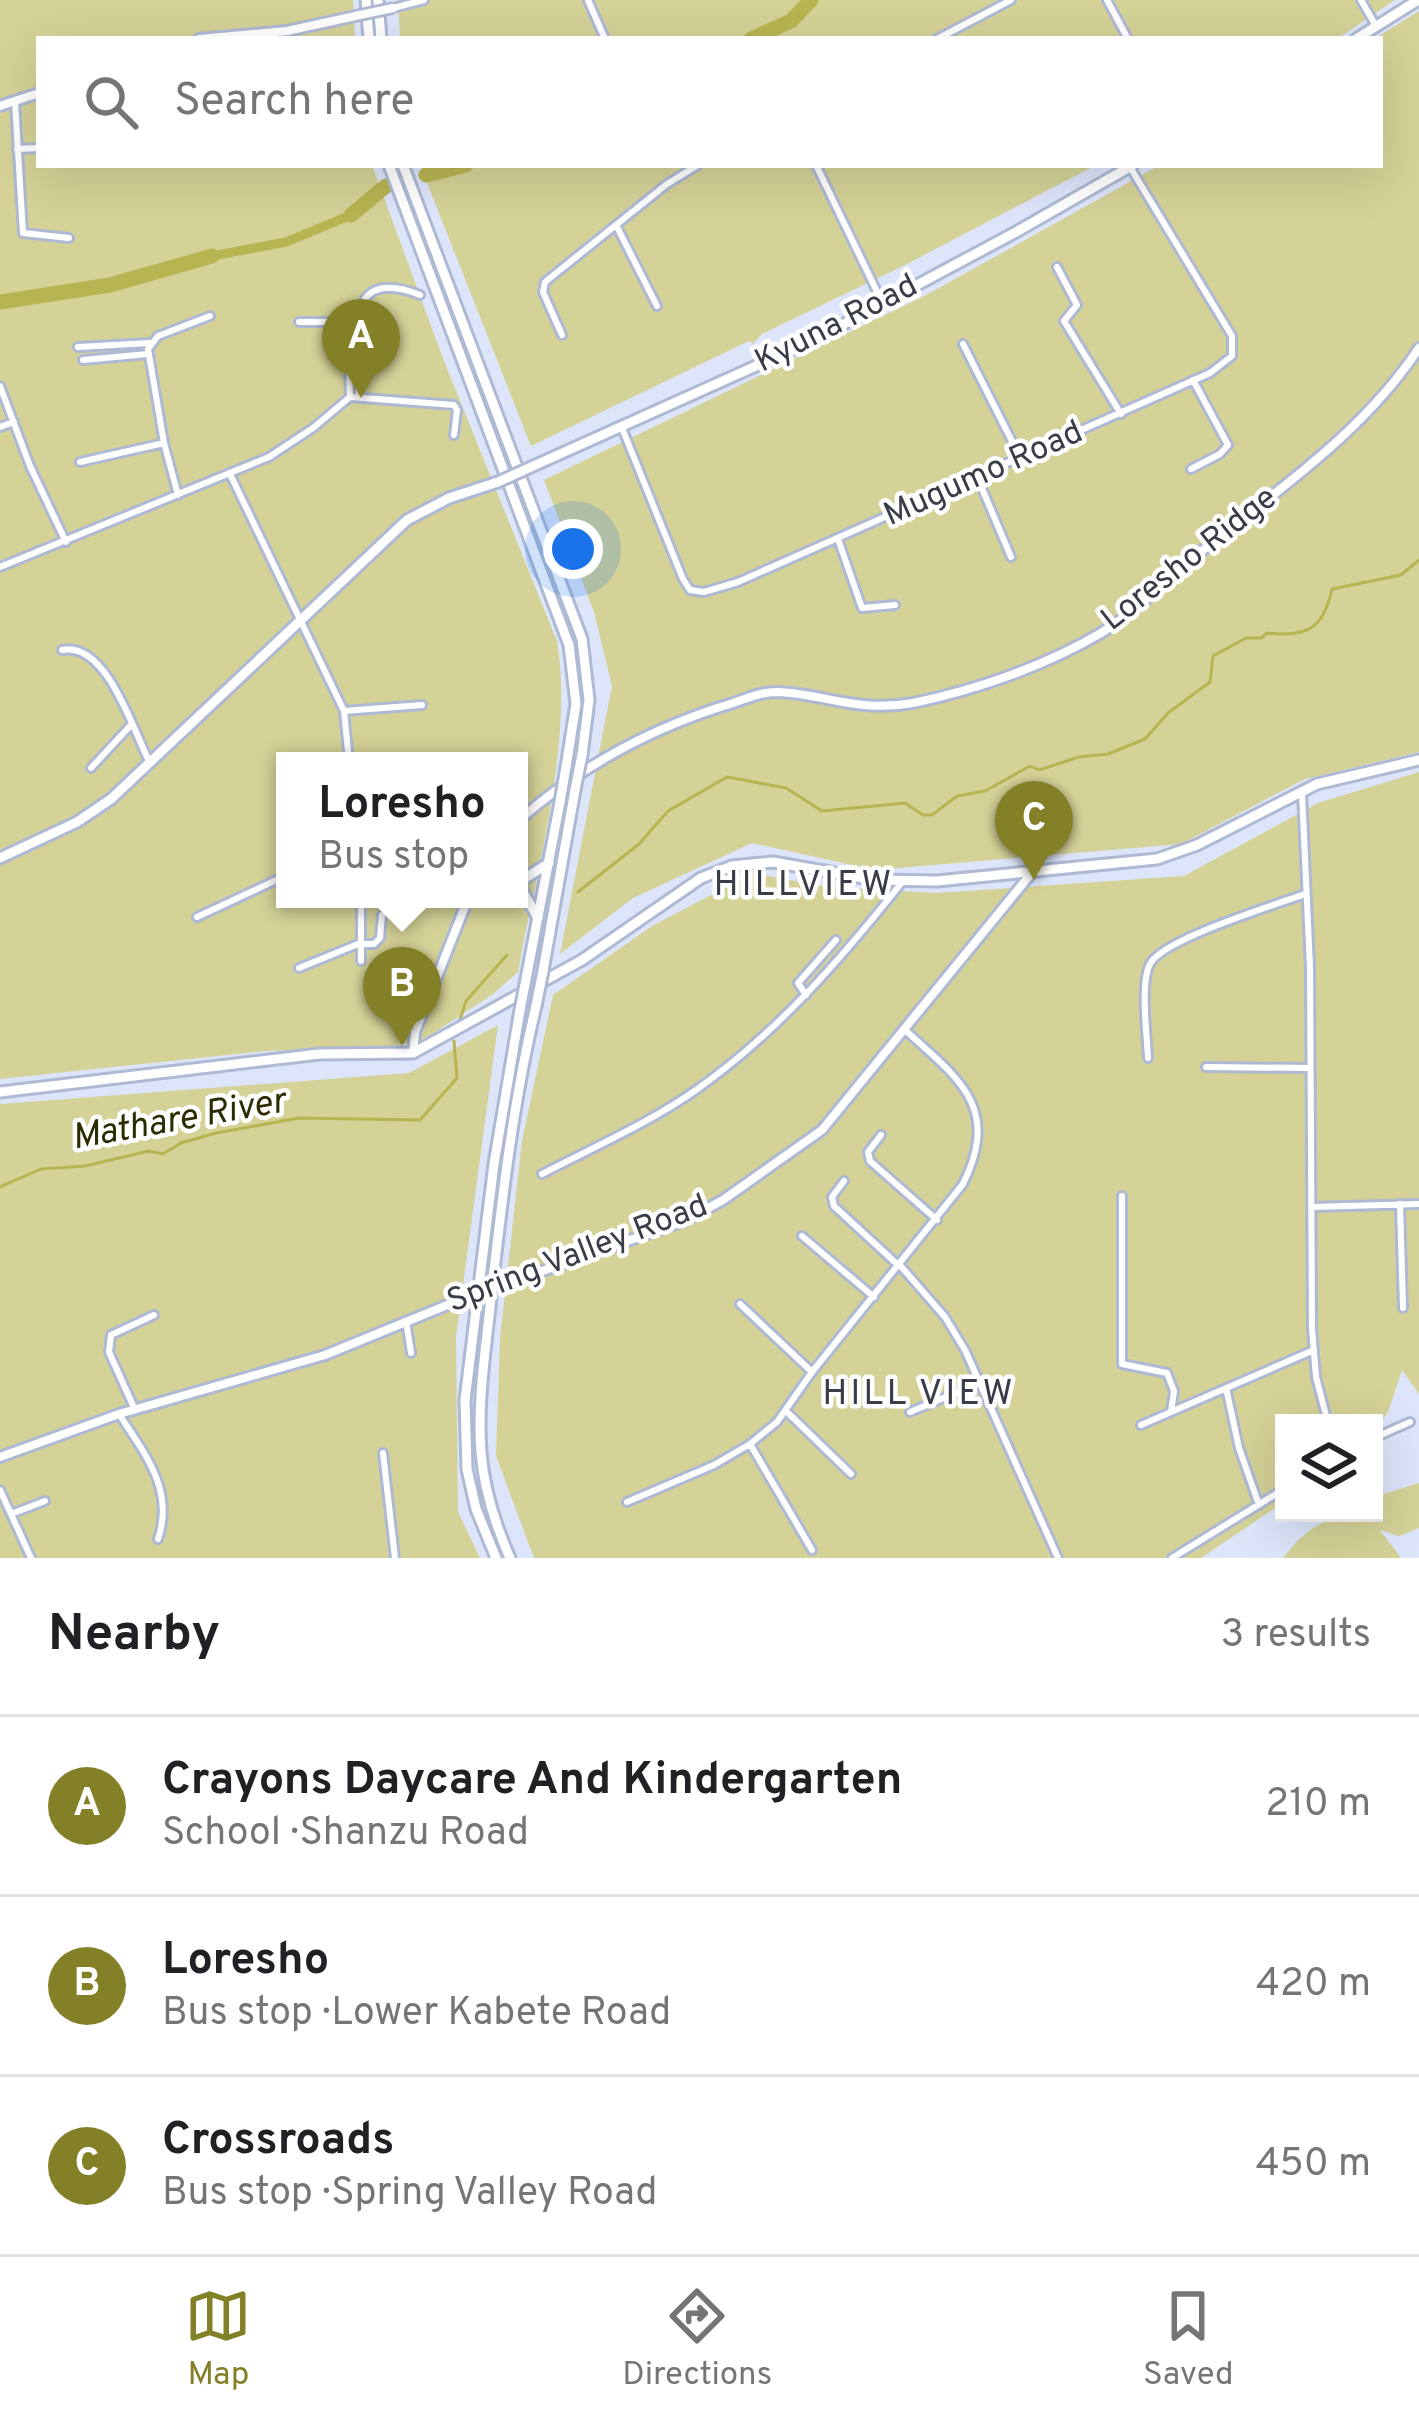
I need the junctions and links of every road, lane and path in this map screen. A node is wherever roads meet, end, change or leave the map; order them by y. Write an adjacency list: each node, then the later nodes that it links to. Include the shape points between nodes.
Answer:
1 (366, 0): 12 (main road)
2 (378, 0): 13 (main road)
3 (424, 0): 9 (street)
4 (588, 0): 14 (street)
5 (1011, 0): 15 (street)
6 (1107, 0): 16 (street)
7 (1361, 0): 10 (street)
8 (1418, 0): 10 (main road)
9 (393, 8): 11 (street, bridge)
10 (1376, 26): 17 (main road)
11 (229, 36)
12 (369, 36)
13 (381, 36)
14 (604, 36)
15 (943, 36)
16 (1126, 36)
17 (1361, 36)
18 (36, 94): 19 (street)
19 (15, 102): 20 (street); 22 (street)
20 (0, 106)
21 (36, 148): 22 (street)
22 (17, 149): 30 (street, via 23,233)
23 (390, 168): 76 (main road, bridge, via 569,645 576,704)
24 (404, 168): 143 (main road, bridge, via 582,639 589,700 518,1083 480,1410 488,1502)
25 (693, 168): 29 (street)
26 (817, 168): 33 (street)
27 (1128, 168): 33 (main road, Kyuna Road)
28 (1133, 168): 44 (street, Mugumo Road, via 1232,336 1232,356)
29 (617, 227): 34 (street); 37 (street, via 545,282)
30 (69, 238)
31 (1057, 267): 47 (street, via 1077,305 1064,322)
32 (421, 295): 46 (street, via 382,286 362,303)
33 (882, 302): 50 (main road, Kyuna Road)
34 (657, 307)
35 (211, 316): 38 (street)
36 (298, 322): 46 (street, via 344,322)
37 (562, 335)
38 (150, 343): 40 (street); 42 (street)
39 (963, 344): 53 (street)
40 (78, 347)
41 (1419, 348): 74 (street, Loresho Ridge, via 1382,400 1334,446 1129,613 1071,649 910,703 843,705 755,693 602,758)
42 (148, 354): 43 (street); 52 (street)
43 (83, 360)
44 (1193, 380): 47 (street, Mugumo Road); 55 (street, via 1228,445)
45 (0, 386): 48 (street)
46 (354, 396): 51 (street, via 454,405); 56 (street, via 293,443)
47 (1121, 414): 53 (street, Mugumo Road)
48 (14, 422): 49 (street); 60 (street)
49 (0, 427)
50 (622, 428): 59 (street, Mugumo Road, via 690,590 725,587); 64 (main road, Kyuna Road, bridge, via 407,520)
51 (454, 435)
52 (164, 443): 54 (street); 58 (street)
53 (1021, 459): 57 (street, Mugumo Road)
54 (80, 462)
55 (1191, 469)
56 (230, 474): 58 (street); 64 (street)
57 (978, 478): 59 (street, Mugumo Road); 61 (street)
58 (178, 495): 60 (street)
59 (838, 539): 63 (street, via 862,608)
60 (66, 542): 62 (street)
61 (1012, 557)
62 (0, 567)
63 (895, 605)
64 (300, 619): 67 (street); 71 (main road)
65 (62, 650): 68 (street, via 90,654 104,669)
66 (422, 705): 67 (street)
67 (344, 711): 69 (street)
68 (130, 726): 71 (street); 72 (street)
69 (348, 752)
70 (1419, 760): 73 (main road)
71 (150, 764): 75 (main road, via 92,812)
72 (91, 768)
73 (1302, 790): 77 (main road, via 1170,856); 81 (street)
74 (528, 813)
75 (0, 858)
76 (549, 863): 78 (main road); 87 (main road)
77 (1034, 870): 80 (main road); 93 (street, Spring Valley Road)
78 (528, 878)
79 (276, 880): 86 (street)
80 (903, 881): 92 (street); 94 (main road, via 773,862 721,869 582,960)
81 (1305, 894): 95 (street, via 1157,955 1146,978); 97 (street)
82 (528, 900): 87 (main road)
83 (360, 908): 89 (street)
84 (464, 908): 94 (street)
85 (382, 915): 89 (street, via 377,941)
86 (197, 916)
87 (538, 918): 142 (main road, bridge, via 494,1164 465,1400 467,1469)
88 (836, 940): 92 (street, via 798,983)
89 (358, 944): 90 (street); 91 (street)
90 (361, 961)
91 (299, 968)
92 (806, 995): 100 (street, via 695,1090)
93 (905, 1030): 106 (street, via 961,1082 977,1114 973,1164); 113 (street, Spring Valley Road, bridge, via 822,1130 723,1200 658,1232)
94 (413, 1053): 98 (main road, via 319,1054)
95 (1148, 1058)
96 (1206, 1067): 97 (street)
97 (1310, 1068): 105 (street)
98 (0, 1092)
99 (881, 1135): 106 (street, via 870,1161)
100 (542, 1174)
101 (844, 1181): 108 (street, via 834,1206)
102 (1122, 1196): 122 (street, via 1122,1364 1166,1373)
103 (1400, 1204): 104 (street); 105 (street); 111 (street)
104 (1419, 1204)
105 (1311, 1207): 114 (street)
106 (937, 1220): 108 (street)
107 (802, 1236): 109 (street)
108 (898, 1264): 109 (street); 117 (street, via 945,1316)
109 (874, 1297): 116 (street)
110 (740, 1304): 116 (street)
111 (1403, 1308)
112 (154, 1315): 119 (street, via 112,1335 107,1348)
113 (406, 1321): 115 (street); 119 (street, Spring Valley Road, via 325,1355)
114 (1313, 1350): 118 (street); 124 (street)
115 (411, 1353)
116 (812, 1372): 120 (street)
117 (979, 1382): 121 (street); 144 (street)
118 (1226, 1388): 122 (street); 136 (street)
119 (135, 1410): 123 (street, Spring Valley Road)
120 (786, 1412): 128 (street); 131 (street)
121 (910, 1412)
122 (1171, 1412): 126 (street)
123 (119, 1414): 130 (street, Spring Valley Road); 138 (street, via 161,1488)
124 (1325, 1414)
125 (1410, 1422): 127 (street)
126 (1141, 1425)
127 (1383, 1434)
128 (750, 1444): 135 (street); 139 (street)
129 (383, 1453): 141 (street)
130 (0, 1456)
131 (850, 1474)
132 (0, 1490): 137 (street)
133 (1275, 1495): 136 (street)
134 (45, 1501): 137 (street)
135 (627, 1502)
136 (1259, 1505): 145 (street)
137 (11, 1514): 140 (street)
138 (158, 1538)
139 (812, 1550)
140 (31, 1558)
141 (395, 1558)
142 (496, 1558)
143 (510, 1558)
144 (1058, 1558)
145 (1172, 1558)

